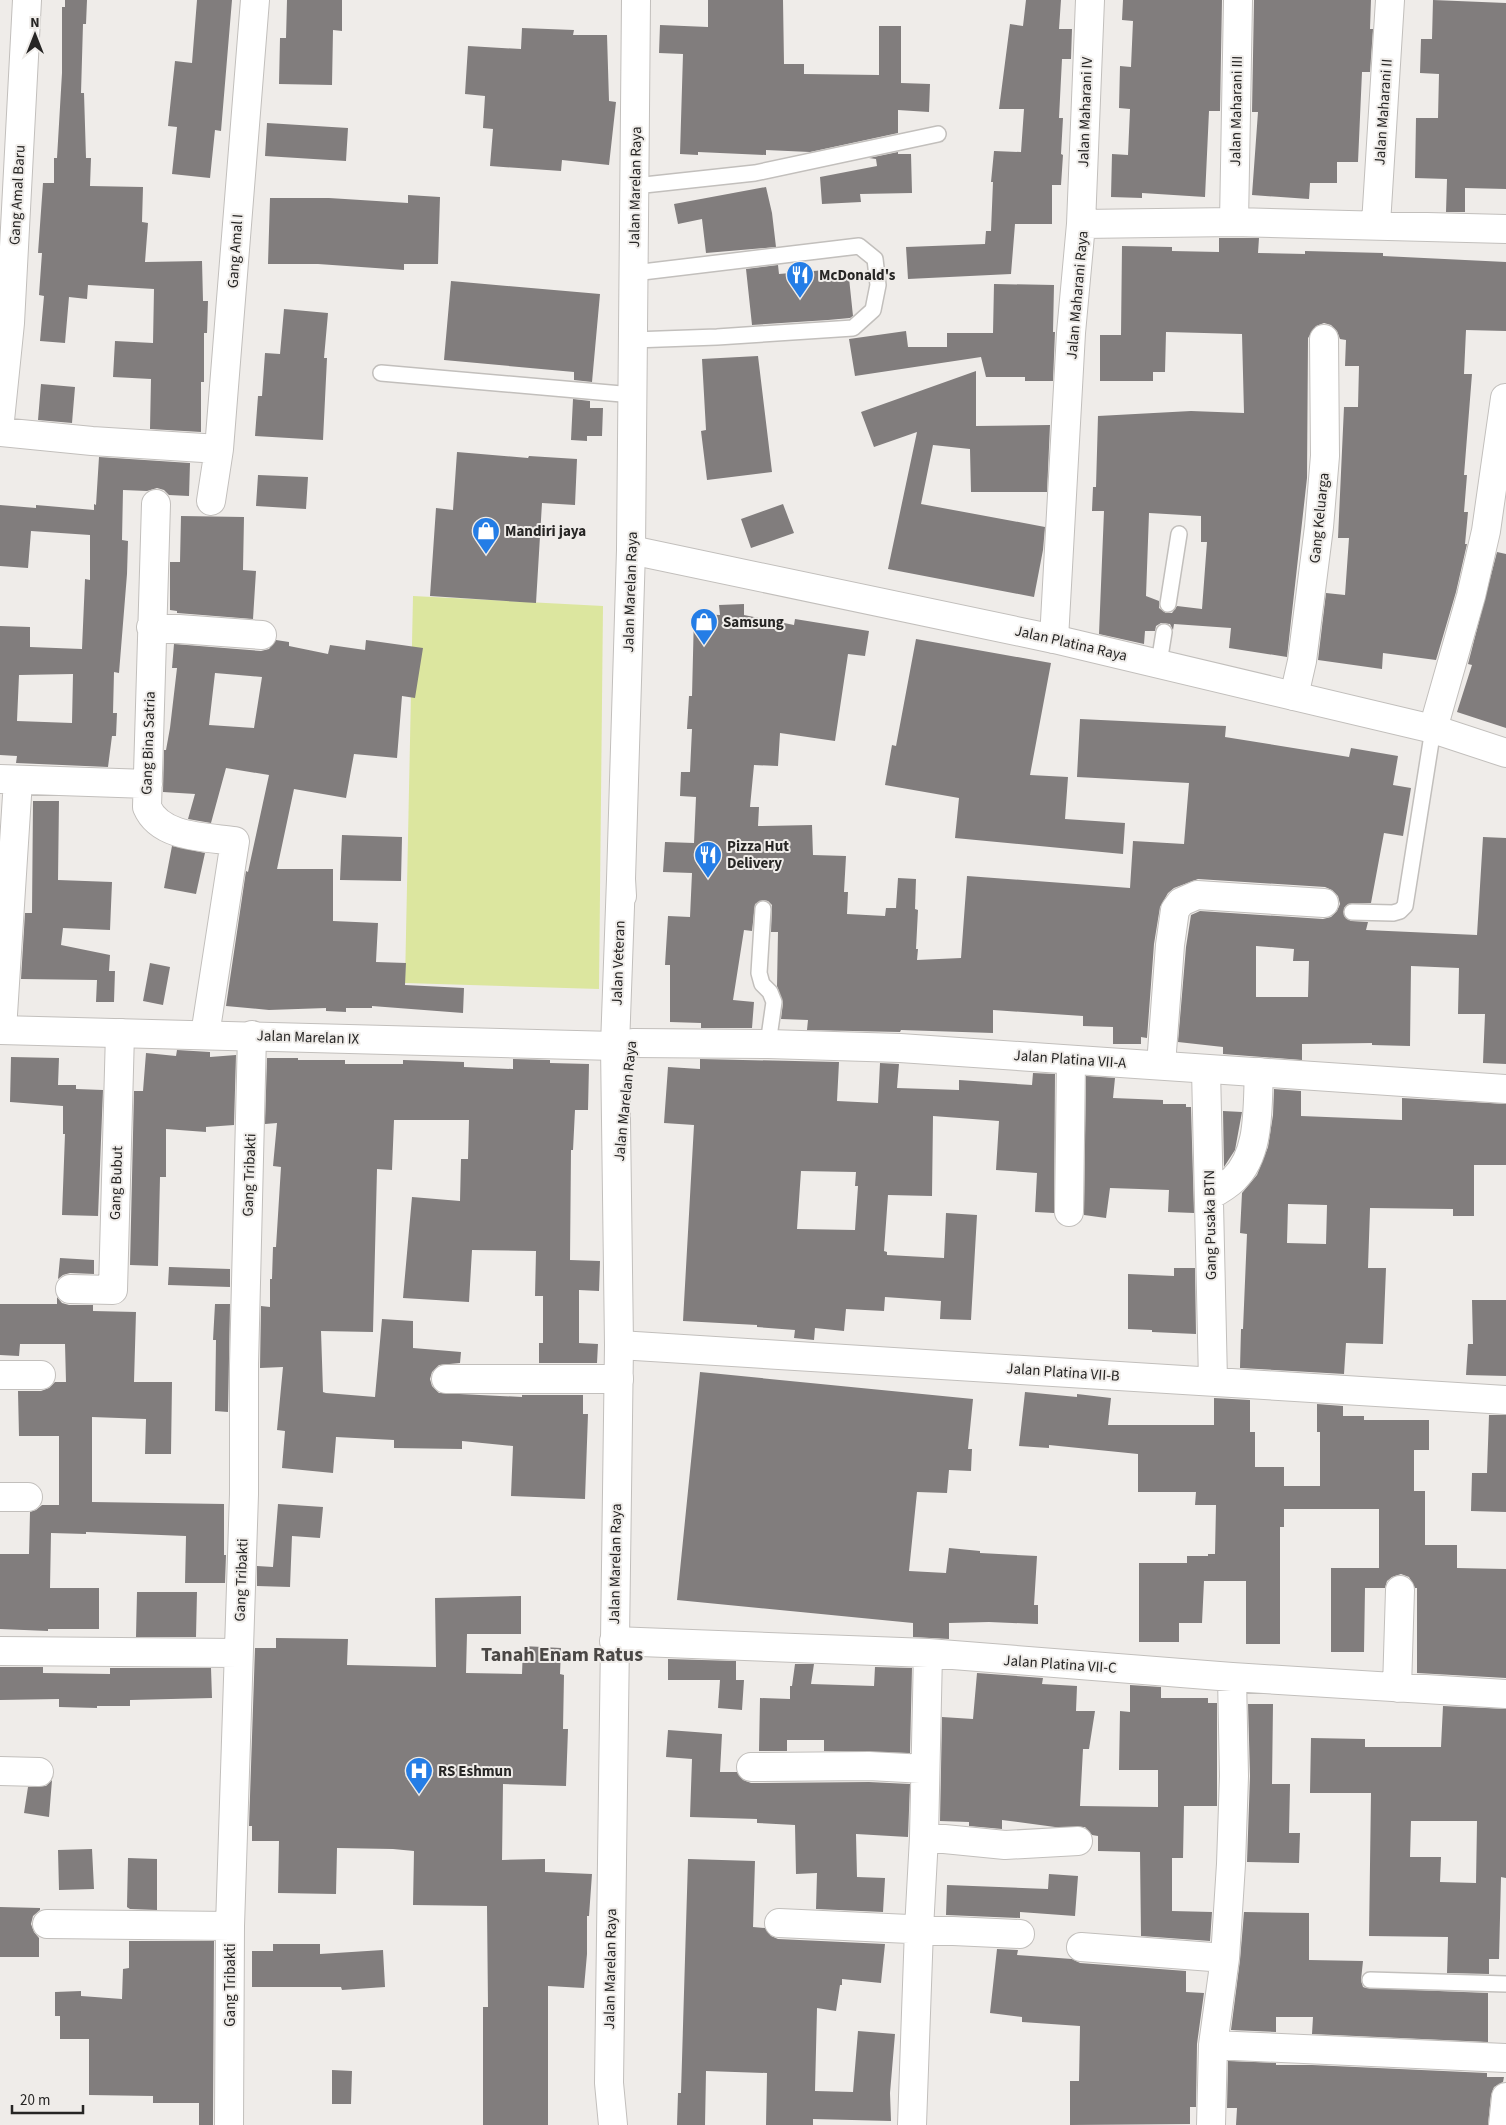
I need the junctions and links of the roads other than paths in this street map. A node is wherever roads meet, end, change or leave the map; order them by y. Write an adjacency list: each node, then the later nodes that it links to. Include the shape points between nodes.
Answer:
1 (27, 0): 19 (street, Gang Amal Baru, via 10,323)
2 (255, 0): 21 (street, Gang Amal I)
3 (636, 0): 8 (street, Jalan Marelan Raya)
4 (1090, 0): 10 (street, Jalan Maharani IV)
5 (1238, 0): 9 (street, Jalan Maharani III)
6 (1390, 0): 11 (street, Jalan Maharani II)
7 (938, 134): 8 (lane, via 755,173)
8 (635, 186): 13 (street, Jalan Marelan Raya)
9 (1234, 222): 10 (street, Jalan Maharani Raya); 11 (street, Jalan Maharani Raya)
10 (1081, 224): 30 (street, Jalan Maharani Raya)
11 (1376, 224): 12 (street, Jalan Maharani Raya)
12 (1506, 229)
13 (634, 273): 15 (street, Jalan Marelan Raya); 15 (lane, via 859,246 874,259 878,286 873,310 853,328)
14 (1324, 339): 32 (street, Gang Keluarga, via 1325,456 1302,661)
15 (633, 340): 17 (street, Jalan Marelan Raya)
16 (382, 373): 17 (lane)
17 (633, 395): 25 (street, Jalan Marelan Raya)
18 (1505, 398): 33 (street, via 1486,531)
19 (0, 420)
20 (0, 432): 21 (street)
21 (219, 449): 22 (street, Gang Amal I)
22 (211, 501)
23 (156, 504): 27 (street, Gang Bina Satria)
24 (1179, 534): 26 (lane)
25 (631, 550): 30 (street, Jalan Platina Raya); 45 (street, Jalan Marelan Raya, via 621,879)
26 (1168, 604)
27 (152, 627): 29 (street); 36 (street, Gang Bina Satria)
28 (1164, 632): 31 (lane)
29 (262, 635)
30 (1054, 638): 31 (street, Jalan Platina Raya)
31 (1159, 663): 32 (street, Jalan Platina Raya)
32 (1294, 696): 33 (street, Jalan Platina Raya)
33 (1433, 729): 34 (street, Jalan Platina Raya); 39 (lane, via 1406,906 1393,913)
34 (1506, 753)
35 (9, 780): 36 (street); 40 (street)
36 (148, 784): 42 (street, Gang Bina Satria, via 147,807 158,823 185,833 235,841)
37 (1324, 903): 47 (street, via 1197,895 1181,902 1175,910 1170,945)
38 (763, 909): 44 (lane, via 759,973 774,1002)
39 (1352, 912)
40 (1, 1030): 41 (street, Jalan Marelan IX)
41 (120, 1032): 42 (street, Jalan Marelan IX); 53 (street, Gang Bubut, via 113,1290)
42 (205, 1034): 43 (street, Jalan Marelan IX)
43 (252, 1035): 45 (street, Jalan Marelan IX); 66 (street, Gang Tribakti)
44 (768, 1044): 45 (street, Jalan Platina VII-A); 46 (street, Jalan Platina VII-A, via 900,1048)
45 (624, 1045): 54 (street, Jalan Marelan Raya, via 617,1183)
46 (1071, 1060): 47 (street, Jalan Platina VII-A); 52 (street)
47 (1161, 1066): 48 (street, Jalan Platina VII-A)
48 (1206, 1069): 49 (street, Jalan Platina VII-A); 51 (street, Gang Pusaka BTN)
49 (1259, 1072): 50 (street, Jalan Platina VII-A); 51 (street, via 1255,1128 1246,1162 1234,1179)
50 (1506, 1089)
51 (1209, 1196): 59 (street, Gang Pusaka BTN)
52 (1070, 1212)
53 (70, 1289)
54 (620, 1345): 57 (street, Jalan Marelan Raya); 59 (street, Jalan Platina VII-B)
55 (0, 1375): 56 (street)
56 (41, 1375)
57 (619, 1378): 58 (street); 64 (street, Jalan Marelan Raya)
58 (446, 1379)
59 (1213, 1381): 60 (street, Jalan Platina VII-B)
60 (1506, 1400)
61 (0, 1497): 62 (street)
62 (28, 1497)
63 (1400, 1590): 69 (street)
64 (614, 1641): 67 (street, Jalan Platina VII-C); 90 (street, Jalan Marelan Raya, via 609,2083)
65 (0, 1651): 66 (street)
66 (238, 1654): 79 (street, Gang Tribakti)
67 (928, 1654): 68 (street, Jalan Platina VII-C); 72 (street)
68 (1232, 1677): 69 (street, Jalan Platina VII-C); 83 (street, via 1233,1795)
69 (1397, 1688): 70 (street, Jalan Platina VII-C)
70 (1506, 1694)
71 (751, 1766): 72 (street)
72 (925, 1769): 75 (street)
73 (0, 1771): 74 (street)
74 (40, 1772)
75 (924, 1837): 76 (street, via 1005,1845); 80 (street)
76 (1078, 1841)
77 (779, 1923): 80 (street)
78 (48, 1924): 79 (street)
79 (230, 1926): 89 (street, Gang Tribakti)
80 (919, 1929): 81 (street); 91 (street)
81 (1020, 1934)
82 (1081, 1947): 83 (street)
83 (1225, 1958): 86 (street)
84 (1370, 1980): 85 (lane)
85 (1506, 1984)
86 (1213, 2046): 87 (street); 92 (street)
87 (1506, 2058)
88 (1506, 2097): 93 (street)
89 (229, 2125)
90 (614, 2125)
91 (912, 2125)
92 (1211, 2125)
93 (1503, 2125)

